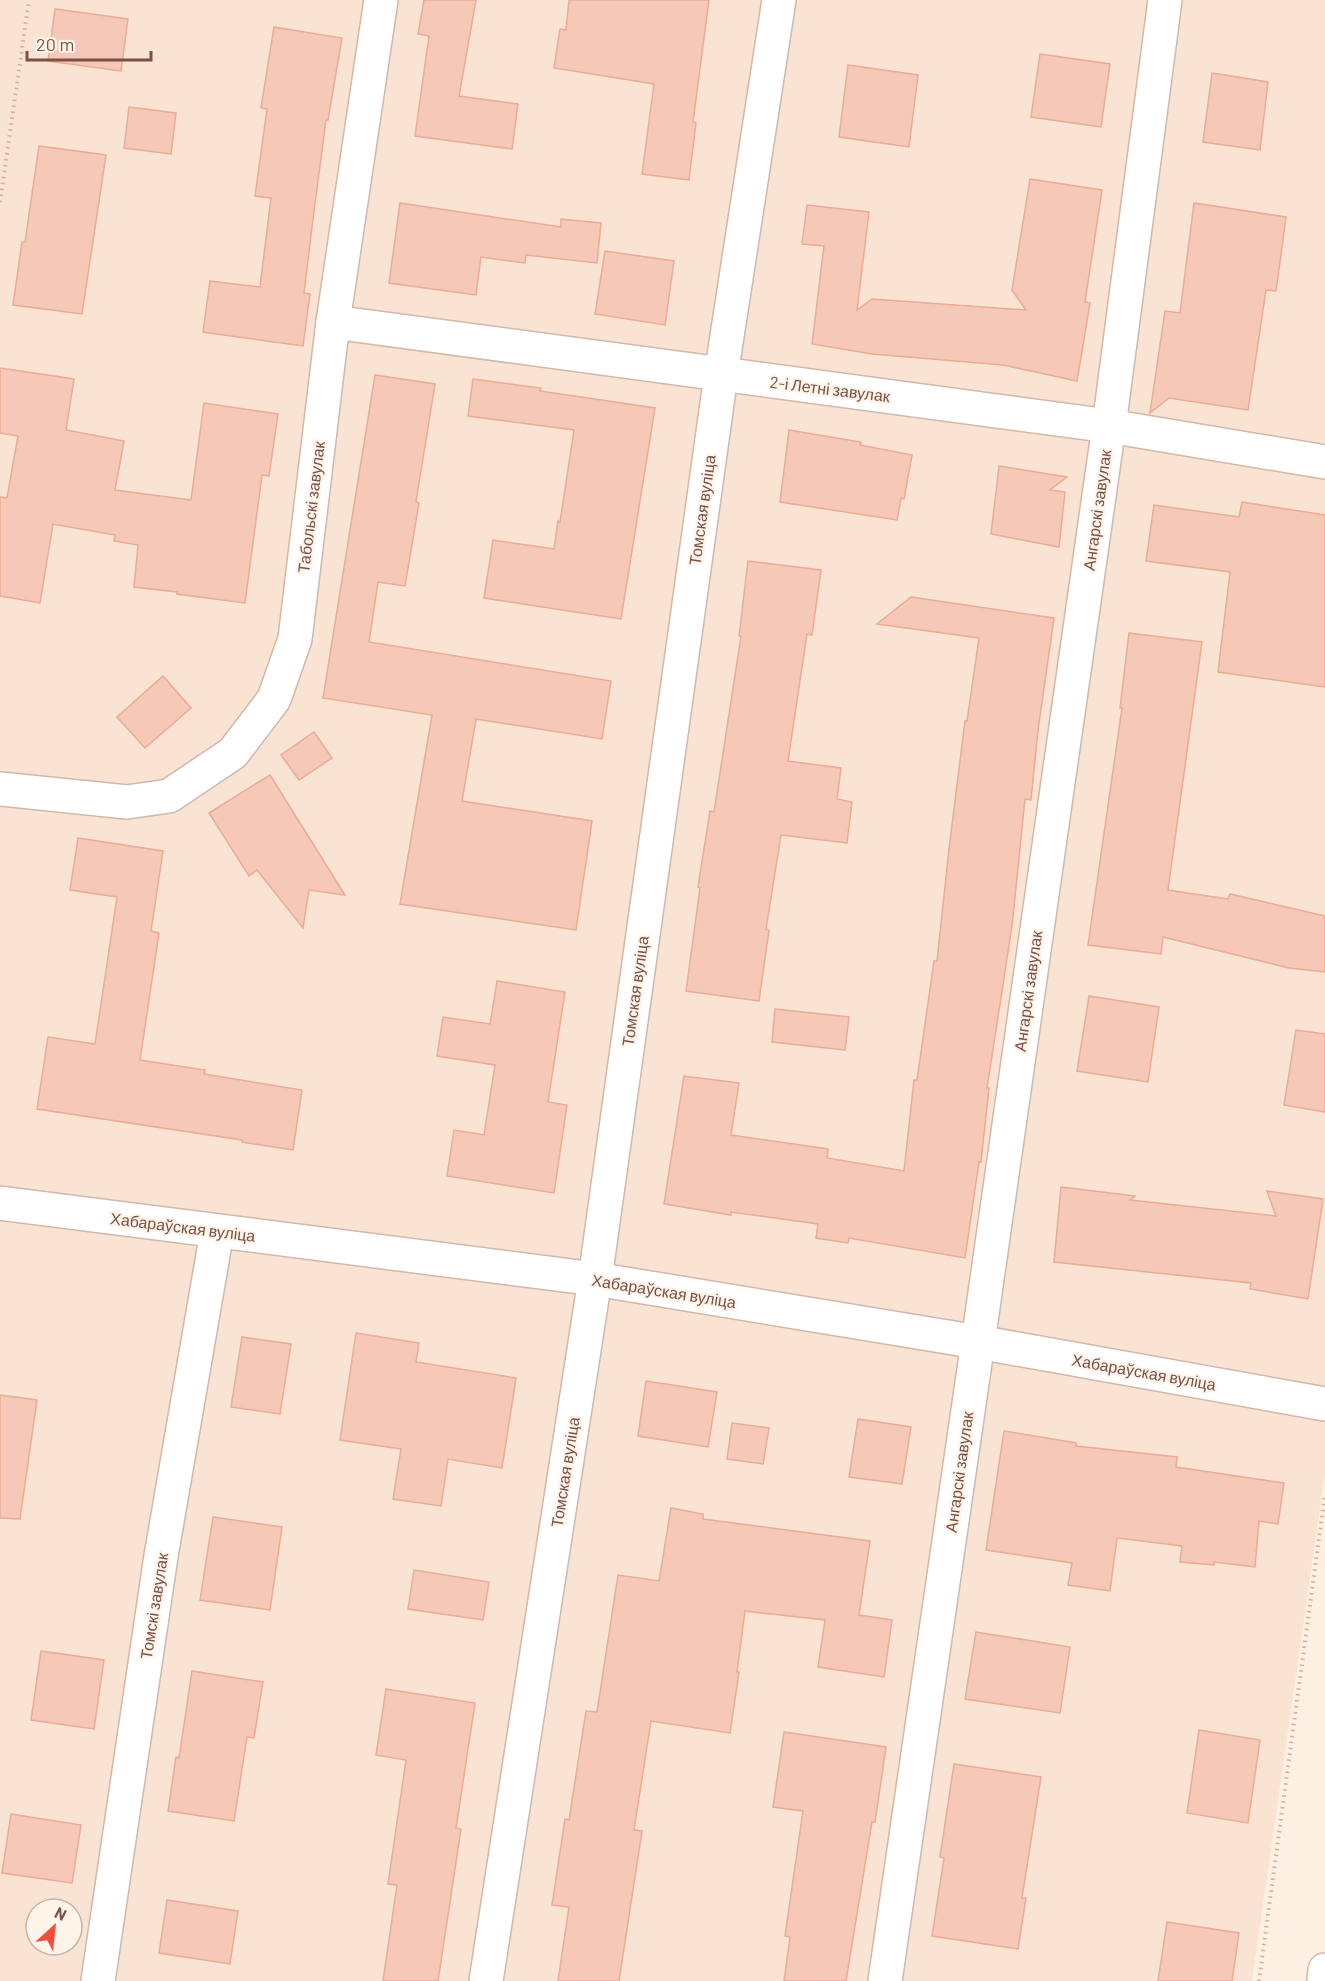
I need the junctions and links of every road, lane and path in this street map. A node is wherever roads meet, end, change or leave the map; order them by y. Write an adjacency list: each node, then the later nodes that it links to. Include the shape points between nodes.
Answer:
1 (29, 0): 5 (path)
2 (381, 0): 6 (street, Табольскі завулак)
3 (779, 0): 7 (street, Томская вуліца)
4 (1165, 0): 8 (street, Ангарскі завулак)
5 (0, 202)
6 (333, 322): 7 (street, 2-і Летні завулак); 10 (street, Табольскі завулак, via 295,639 274,699 233,753 169,796 127,802)
7 (721, 375): 8 (street, 2-і Летні завулак); 13 (street, Томская вуліца)
8 (1109, 426): 9 (street, 2-і Летні завулак); 14 (street, Ангарскі завулак)
9 (1325, 462)
10 (0, 789)
11 (0, 1203): 12 (street, Хабараўская вуліца)
12 (217, 1232): 13 (street, Хабараўская вуліца); 18 (street, Томскі завулак, via 161,1556)
13 (595, 1279): 14 (street, Хабараўская вуліца); 19 (street, Томская вуліца)
14 (978, 1342): 15 (street, Хабараўская вуліца); 20 (street, Ангарскі завулак)
15 (1325, 1404)
16 (1325, 1494): 21 (path)
17 (1325, 1970): 22 (street)
18 (98, 1981)
19 (486, 1981)
20 (885, 1981)
21 (1259, 1981)
22 (1323, 1981)

